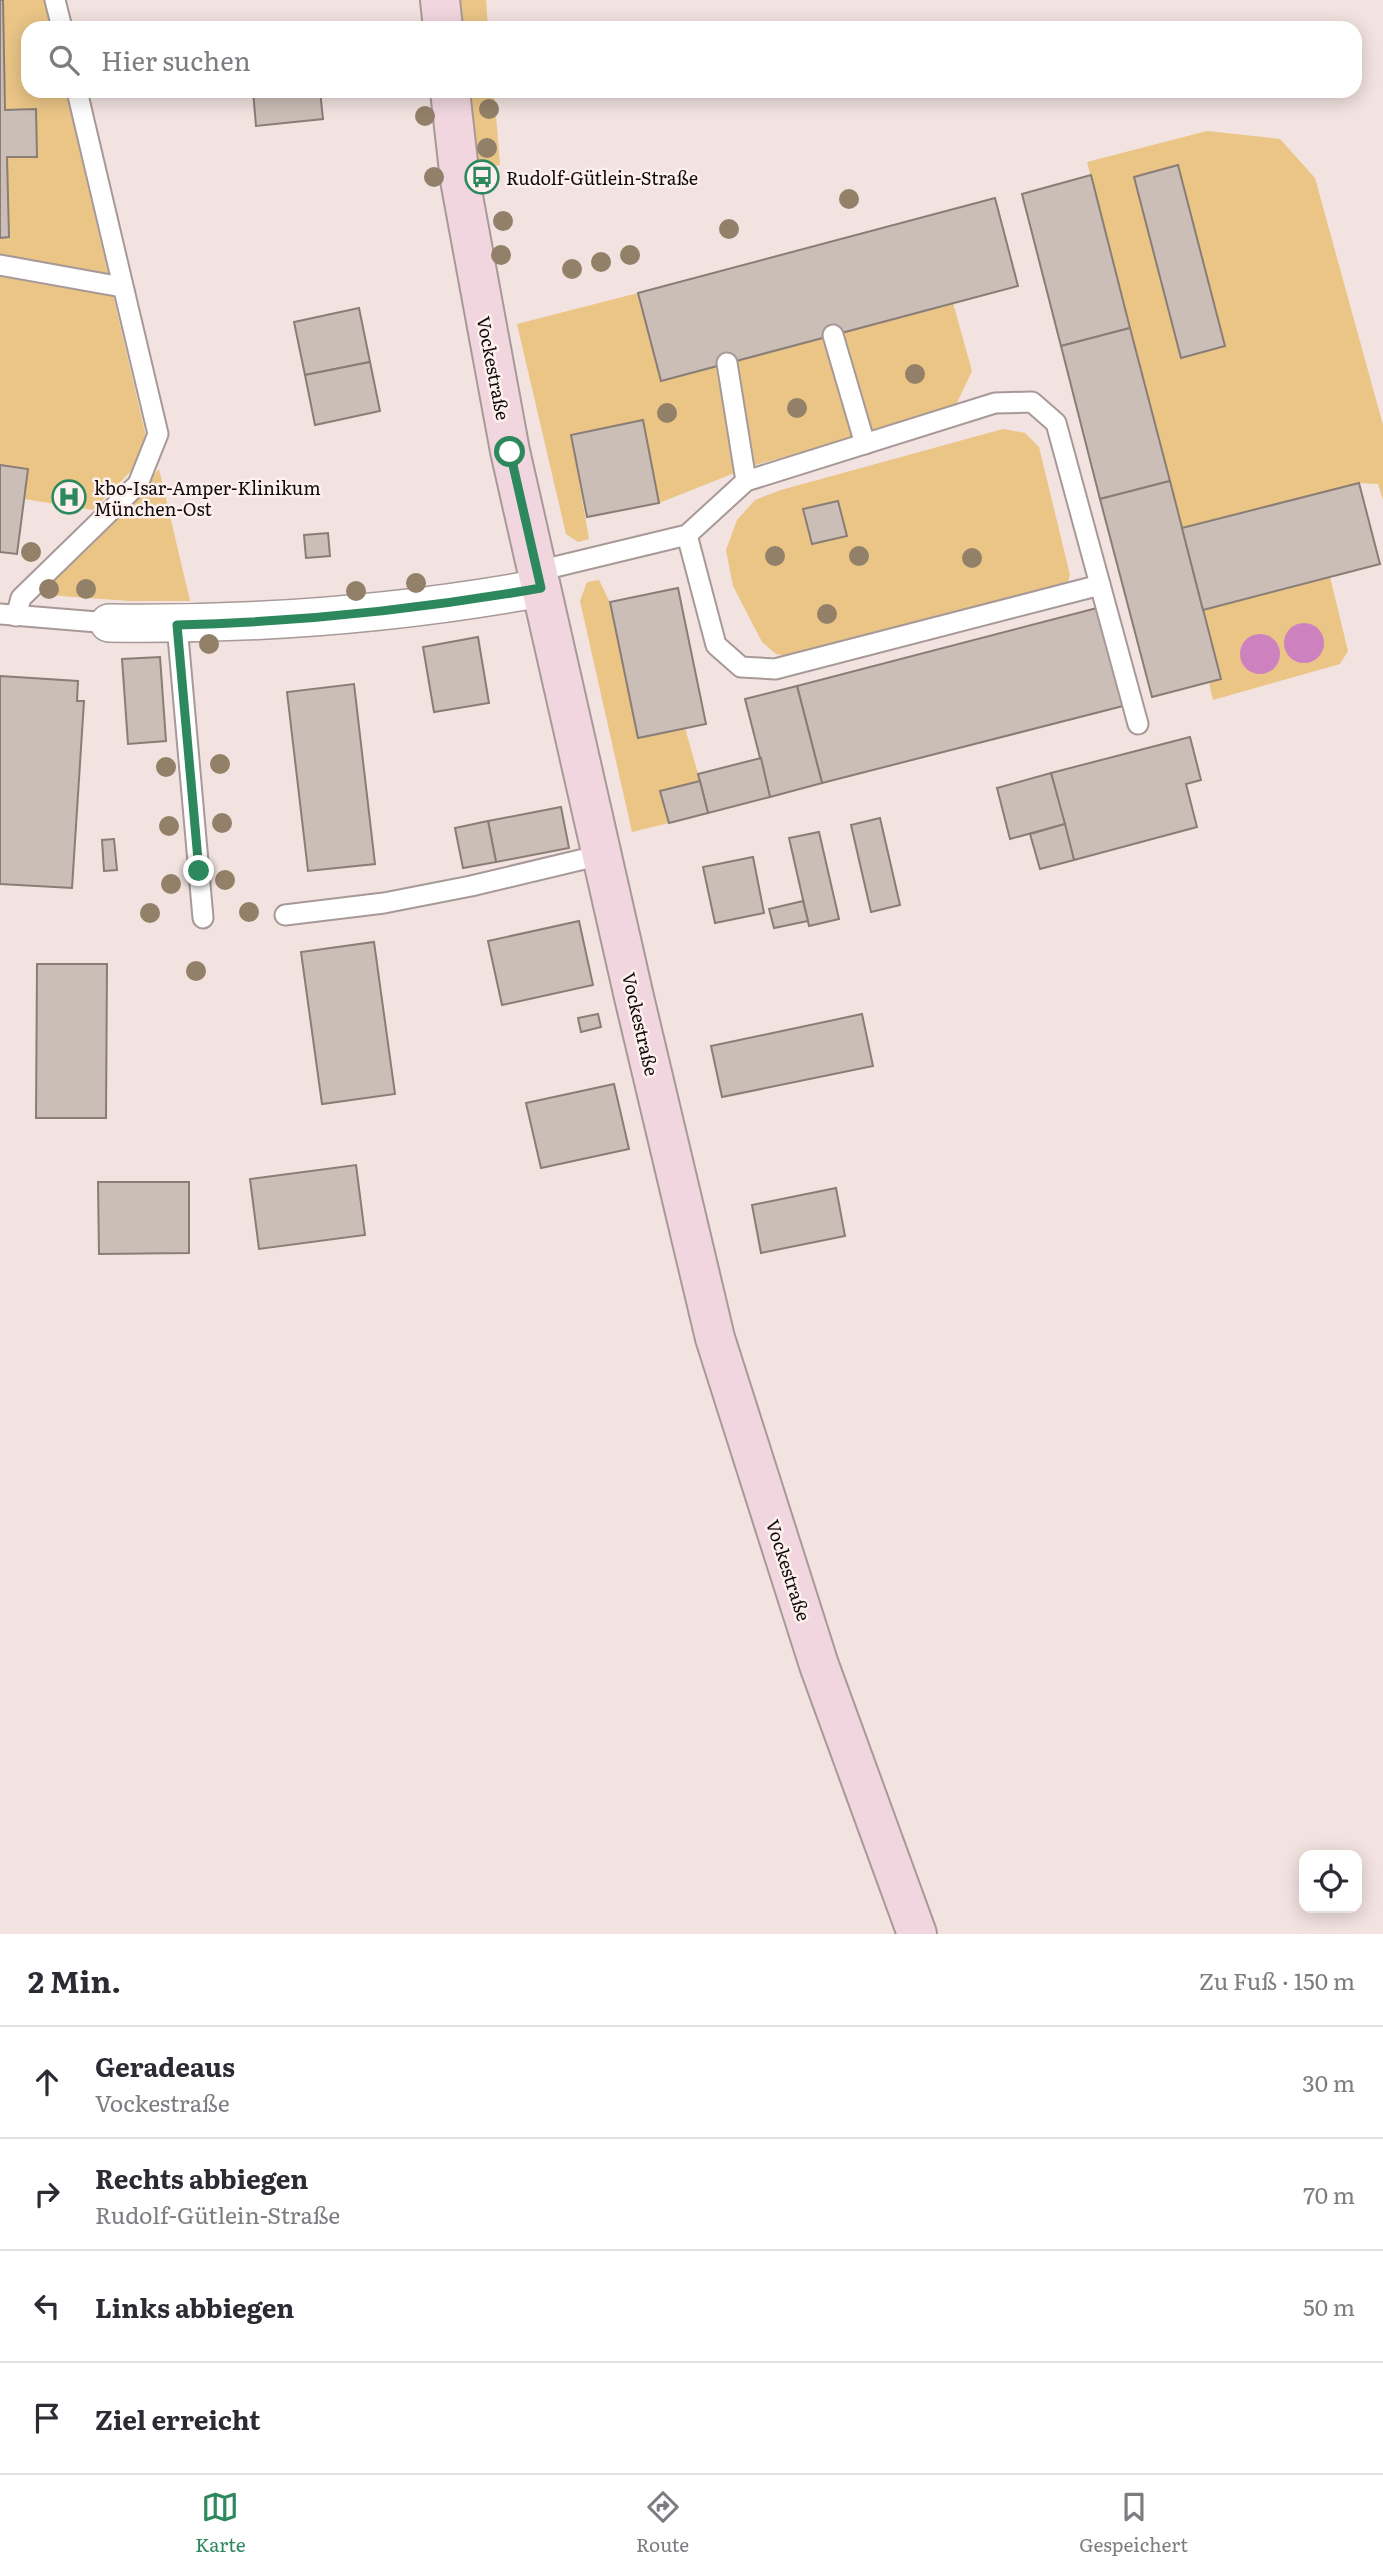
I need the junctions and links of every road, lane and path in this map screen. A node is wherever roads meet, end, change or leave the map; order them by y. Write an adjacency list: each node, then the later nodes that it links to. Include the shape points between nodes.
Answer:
1 (55, 0): 3 (lane)
2 (440, 0): 4 (main road)
3 (60, 21)
4 (442, 21)
5 (78, 98): 8 (lane)
6 (451, 98): 14 (main road, Vockestraße, via 483,310)
7 (0, 265): 8 (lane)
8 (122, 287): 16 (lane, via 158,434 138,484)
9 (833, 335): 11 (lane)
10 (727, 363): 12 (lane)
11 (865, 444): 12 (lane); 15 (lane, via 995,403 1032,402 1056,423)
12 (746, 481): 13 (lane)
13 (687, 535): 14 (lane); 15 (lane, via 716,645 741,667 775,669)
14 (539, 580): 18 (street, via 383,609); 20 (main road, Vockestraße)
15 (1100, 584): 19 (lane)
16 (8, 615): 17 (lane)
17 (109, 623): 18 (street)
18 (177, 625): 22 (lane)
19 (1138, 724)
20 (601, 855): 21 (lane, via 384,903); 23 (main road, Vockestraße, via 715,1338 819,1665)
21 (285, 915)
22 (203, 918)
23 (917, 1934)

